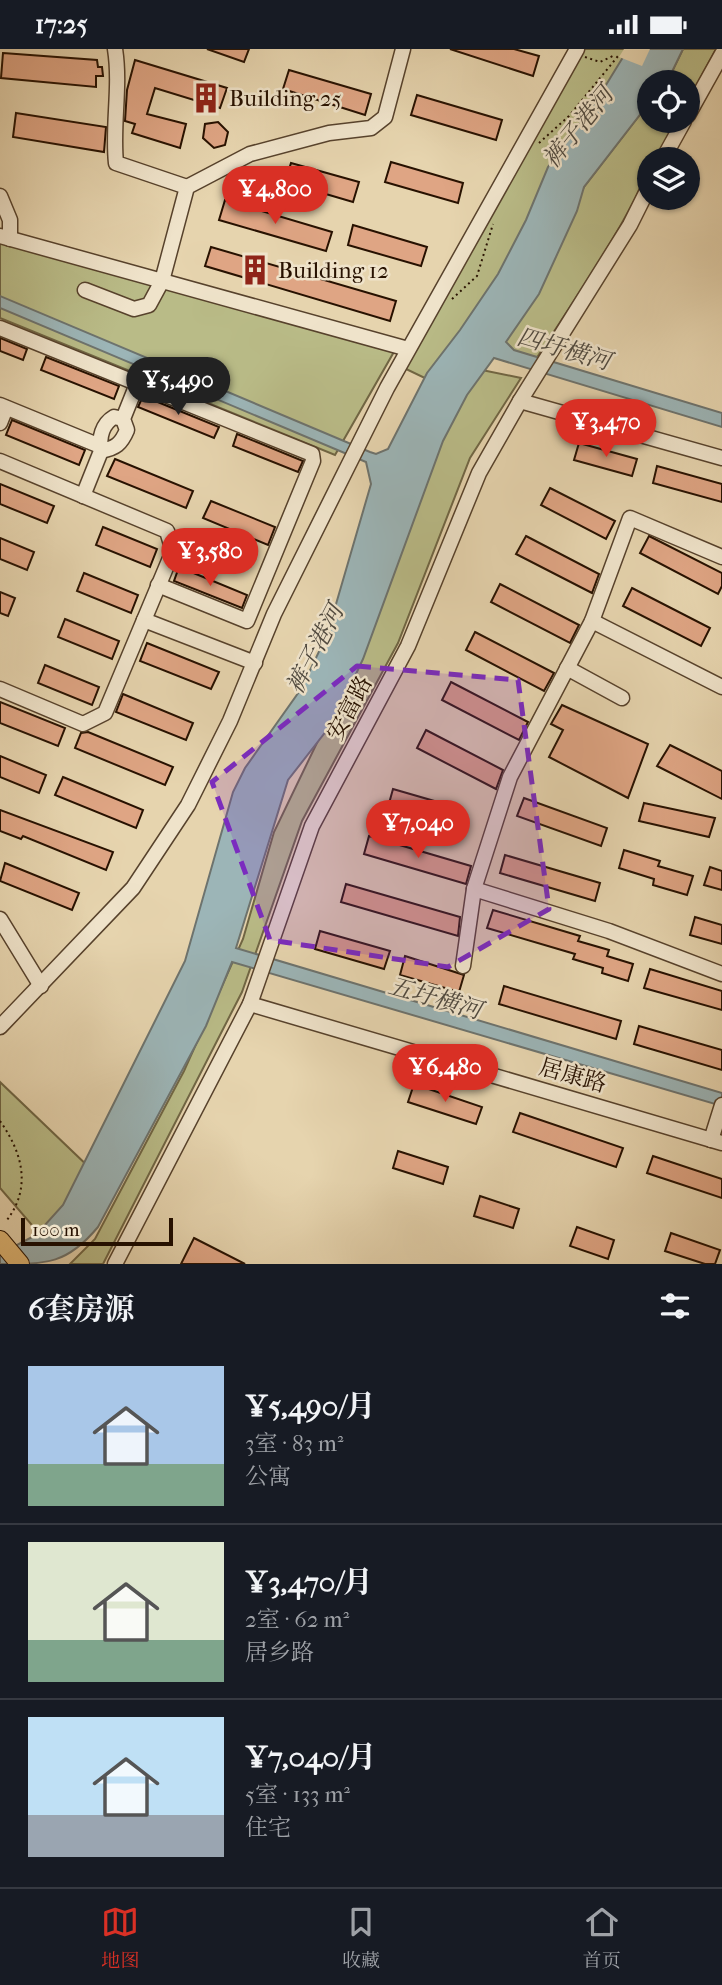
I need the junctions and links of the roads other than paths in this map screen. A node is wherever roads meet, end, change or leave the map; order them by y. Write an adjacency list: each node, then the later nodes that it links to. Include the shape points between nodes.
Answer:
1 (115, 49): 6 (street, via 119,73 113,134 116,163)
2 (403, 49): 6 (street, via 385,117 371,128 329,133 250,154)
3 (573, 50): 13 (street)
4 (722, 54): 5 (street)
5 (700, 93)
6 (187, 187): 10 (street)
7 (0, 196): 9 (street, via 10,220)
8 (637, 210): 15 (street, 安富路)
9 (5, 237): 10 (street)
10 (162, 281): 11 (street, via 149,305 134,309); 13 (street)
11 (85, 290)
12 (0, 328): 14 (street)
13 (408, 349): 27 (street, via 274,614)
14 (137, 384): 17 (street); 24 (street, via 312,454 313,461 247,621)
15 (520, 401): 20 (street); 37 (street, 安富路, via 479,473 408,646 312,826)
16 (3, 406): 18 (street); 19 (street)
17 (123, 419): 19 (street, via 107,421 99,439); 19 (street, via 127,430 122,442 114,448)
18 (0, 423)
19 (101, 448): 22 (street)
20 (722, 458)
21 (0, 461): 22 (street)
22 (83, 496): 24 (street, via 167,531 173,551)
23 (722, 557): 26 (street, via 630,518)
24 (158, 585): 25 (street)
25 (144, 620): 27 (street); 30 (street, via 105,713 83,724)
26 (592, 621): 28 (street); 29 (street)
27 (254, 663): 36 (street, via 181,816 133,888)
28 (567, 668): 31 (street); 32 (street, via 510,777)
29 (722, 687)
30 (0, 689)
31 (622, 698)
32 (474, 889): 34 (street); 35 (street, via 609,931)
33 (0, 919): 36 (street)
34 (463, 966)
35 (722, 974)
36 (41, 986): 38 (street)
37 (250, 1004): 40 (street, 居康路); 43 (street, 安富路)
38 (0, 1027)
39 (721, 1108): 40 (street)
40 (717, 1141)
41 (0, 1240): 42 (main road)
42 (20, 1264)
43 (115, 1264)

